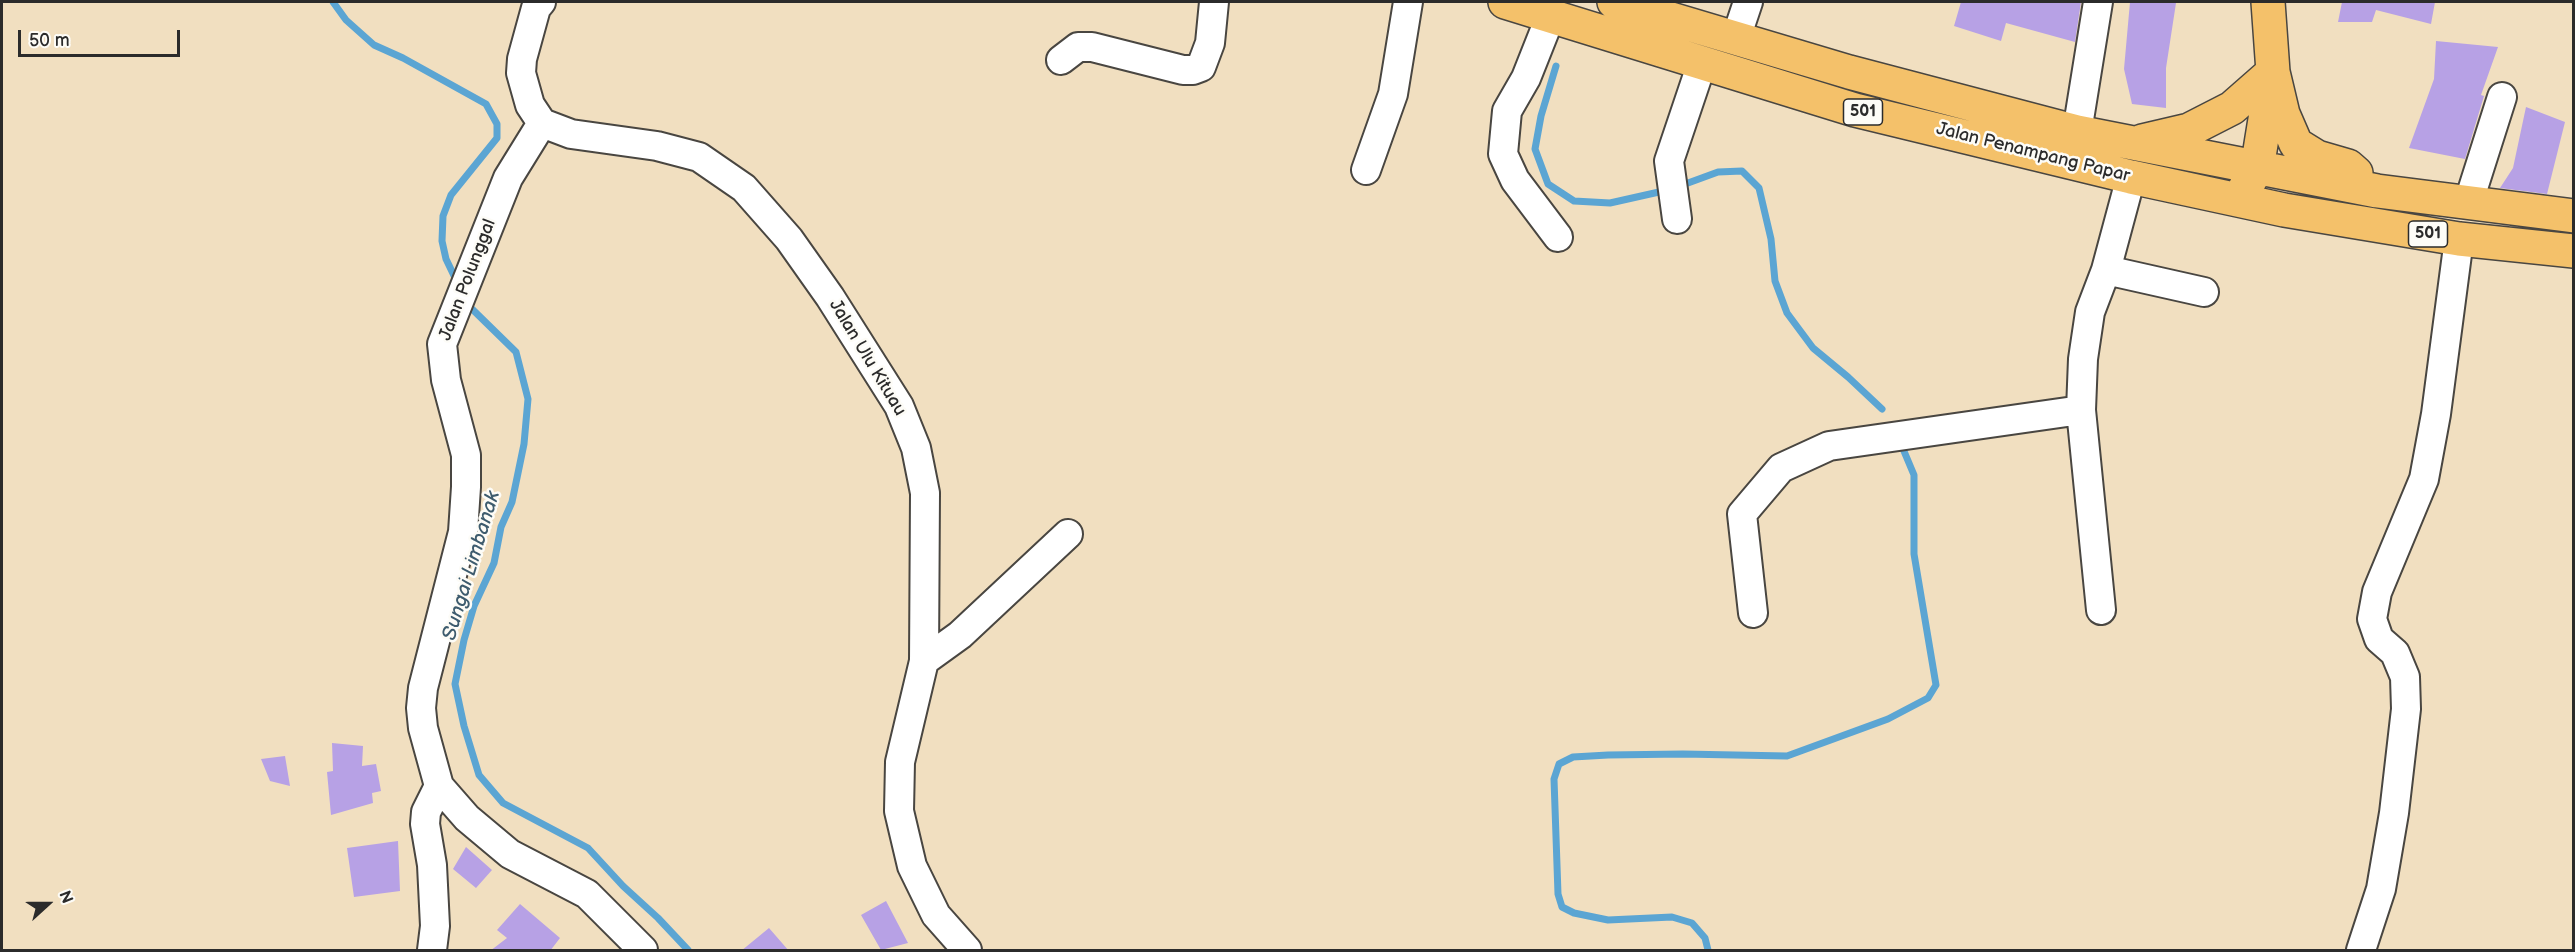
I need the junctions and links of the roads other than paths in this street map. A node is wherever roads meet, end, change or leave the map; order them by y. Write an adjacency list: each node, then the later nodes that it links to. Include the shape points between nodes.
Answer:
1 (541, 2): 17 (street, via 536,8 520,73 527,98)
2 (1214, 2): 13 (street, via 1210,43 1201,67 1183,70 1092,47 1078,47)
3 (1408, 2): 21 (street, via 1393,94)
4 (1505, 2): 10 (main road, Jalan Penampang Papar / 501)
5 (1614, 2): 9 (main road, Jalan Penampang Papar / 501)
6 (1748, 2): 11 (street)
7 (2098, 2): 18 (street)
8 (2268, 2): 15 (main road)
9 (1645, 11): 11 (main road, Jalan Penampang Papar / 501); 12 (main road, via 1640,18 1641,27)
10 (1551, 15): 12 (main road, Jalan Penampang Papar / 501); 28 (street, via 1526,78 1507,111 1503,154 1515,180)
11 (1736, 38): 18 (main road, Jalan Penampang Papar / 501)
12 (1670, 53): 14 (main road, Jalan Penampang Papar / 501)
13 (1061, 60)
14 (1702, 63): 22 (main road, Jalan Penampang Papar / 501, via 1855,110); 27 (street, via 1669,162)
15 (2273, 72): 19 (main road, via 2232,108 2189,130); 20 (main road); 23 (main road, via 2283,114 2296,144 2318,157 2348,166)
16 (2502, 97): 25 (street)
17 (542, 123): 37 (street, Jalan Ulu Kituau, via 571,134 657,146 699,157 744,188 789,239 899,406 916,448 925,493); 38 (street, Jalan Polunggal, via 508,178 442,344 446,380 466,455 466,487 463,532 421,708)
18 (2077, 132): 19 (main road, Jalan Penampang Papar / 501)
19 (2134, 144): 20 (main road, Jalan Penampang Papar / 501)
20 (2257, 168): 23 (main road, Jalan Penampang Papar / 501); 24 (main road, via 2247,187)
21 (1366, 170)
22 (2130, 177): 24 (main road, Jalan Penampang Papar / 501); 31 (street)
23 (2377, 191): 25 (main road, Jalan Penampang Papar / 501)
24 (2226, 198): 29 (main road, Jalan Penampang Papar / 501)
25 (2468, 204): 26 (main road, Jalan Penampang Papar / 501)
26 (2574, 216)
27 (1677, 219)
28 (1558, 237)
29 (2459, 239): 30 (main road, Jalan Penampang Papar / 501); 42 (street, via 2424,479 2377,592 2372,619 2379,639 2395,653 2405,677 2406,709 2381,889)
30 (2574, 251)
31 (2106, 270): 32 (street); 33 (street, via 2090,312)
32 (2204, 292)
33 (2081, 410): 35 (street); 36 (street, via 1829,446 1781,468 1742,514)
34 (1068, 534): 37 (street, via 960,635)
35 (2101, 610)
36 (1753, 613)
37 (924, 661): 41 (street, Jalan Ulu Kituau, via 900,762 899,811 912,866 936,915)
38 (439, 786): 39 (street, via 426,812 425,824 432,865); 40 (street, Jalan Polunggal, via 467,818 510,854 586,894)
39 (434, 938)
40 (643, 951)
41 (967, 951)
42 (2361, 951)

